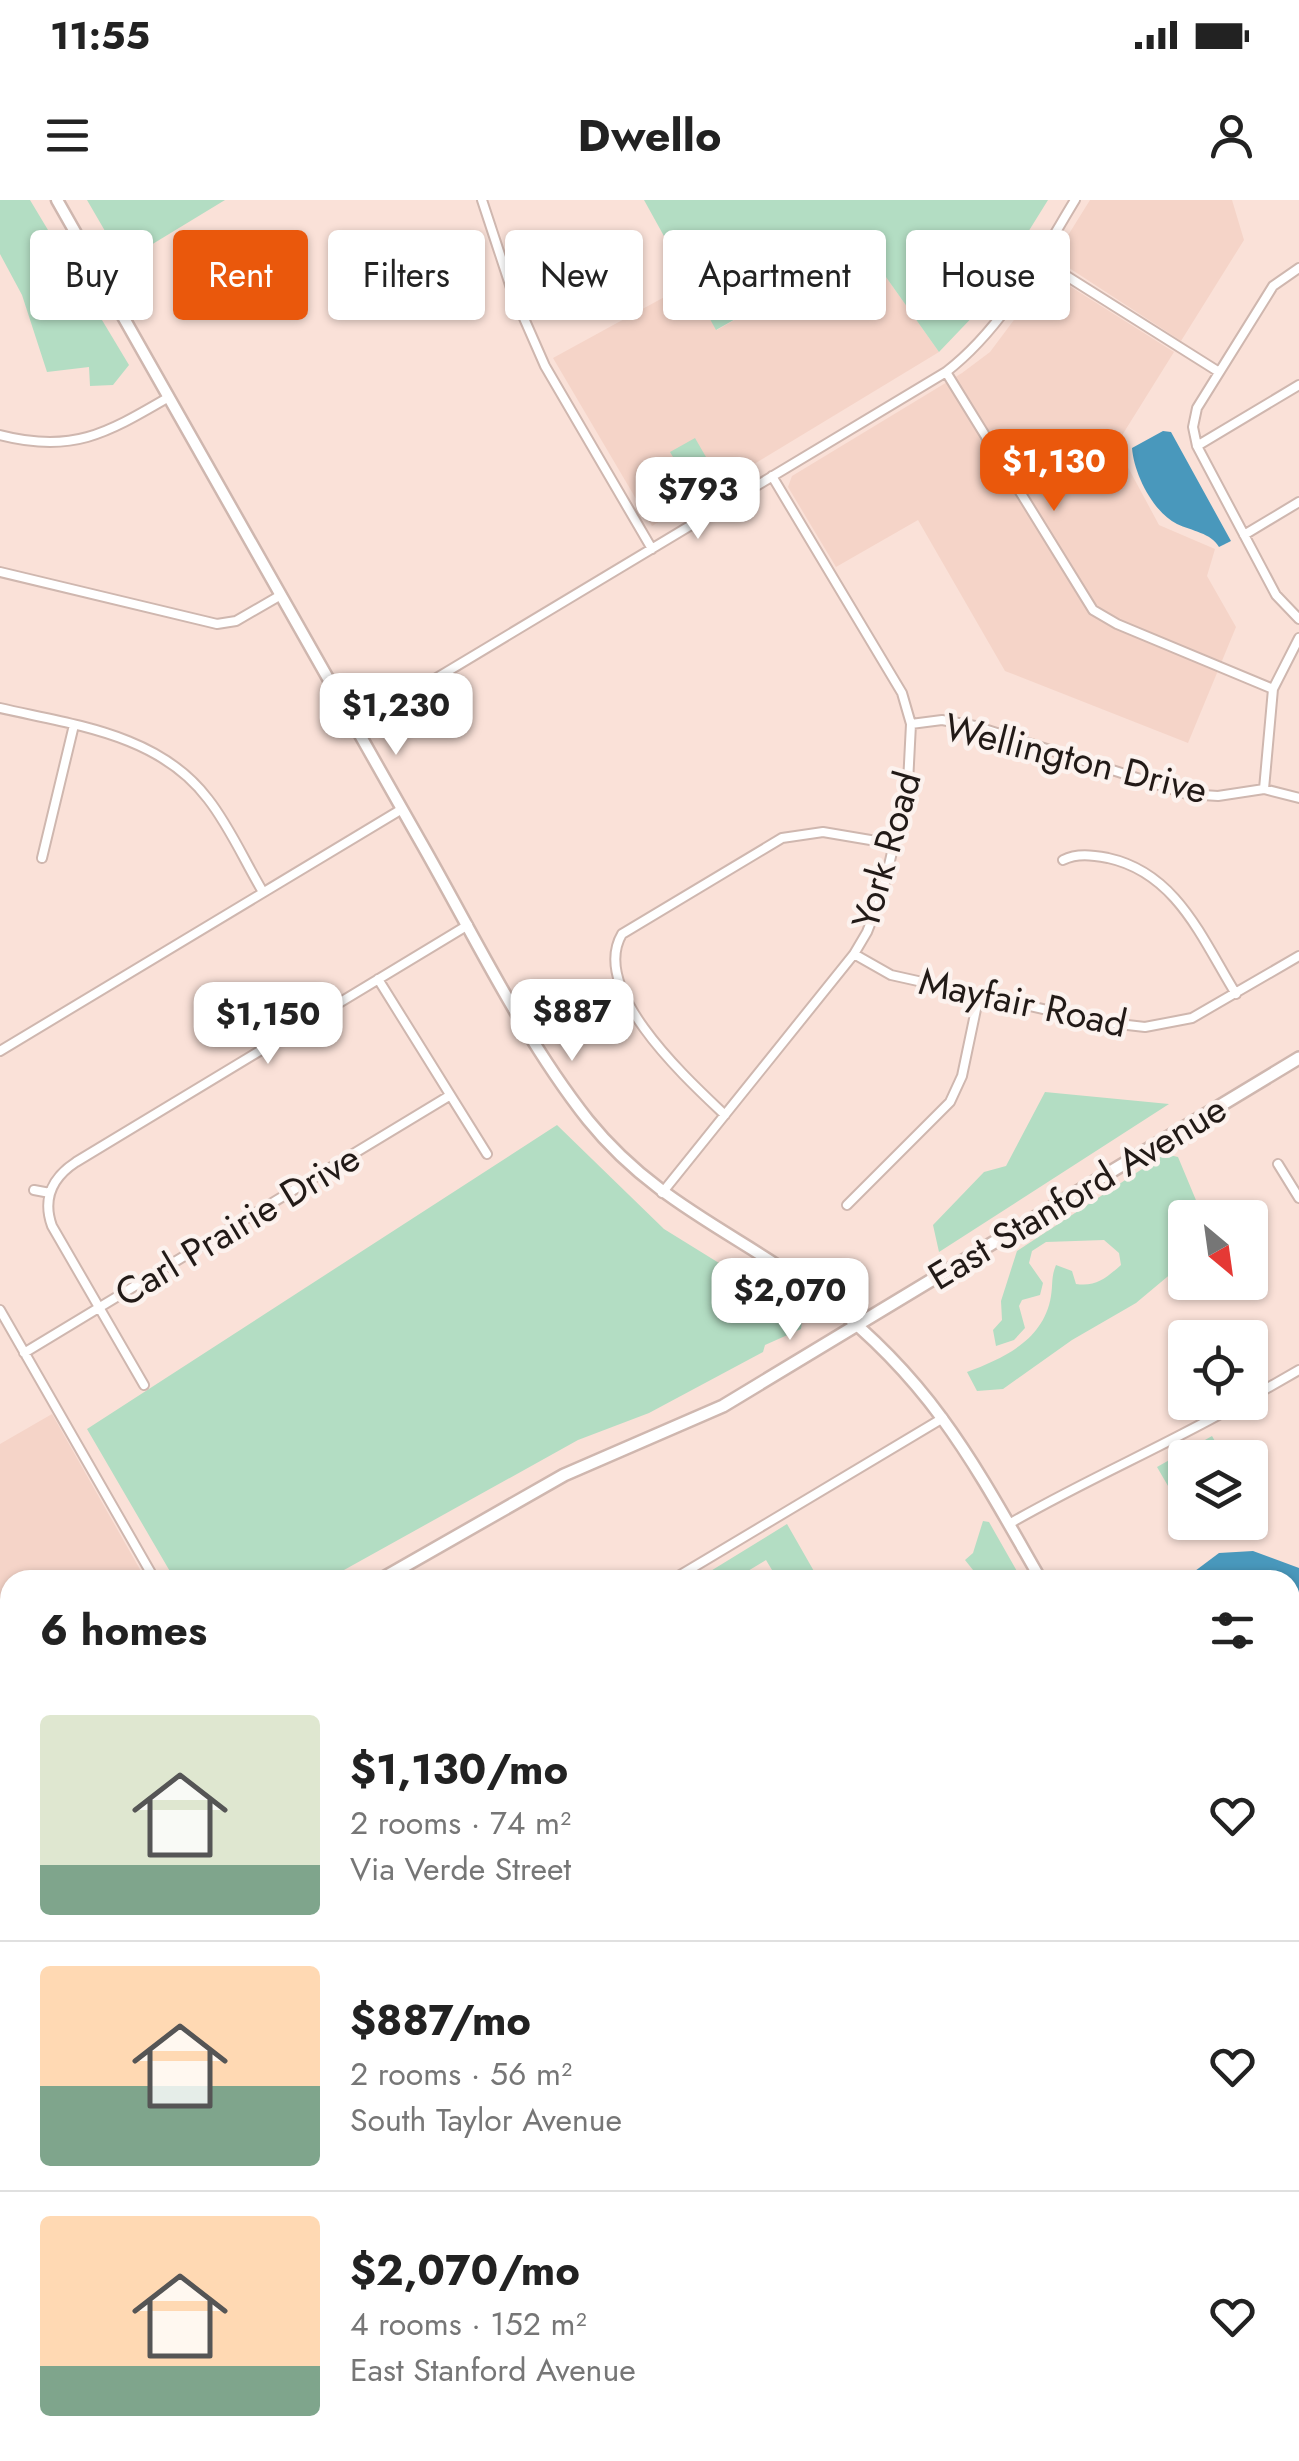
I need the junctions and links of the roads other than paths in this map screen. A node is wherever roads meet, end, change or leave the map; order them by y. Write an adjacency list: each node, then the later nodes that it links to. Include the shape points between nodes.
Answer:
1 (56, 200): 11 (street)
2 (482, 200): 17 (street, via 545,366)
3 (1074, 200): 4 (street)
4 (1055, 230)
5 (1299, 268): 9 (street, via 1273,286)
6 (1070, 278): 9 (street)
7 (997, 320): 8 (street)
8 (946, 372): 14 (street); 22 (street, via 1093,610)
9 (1219, 372): 13 (street, via 1194,414)
10 (1299, 385): 13 (street)
11 (168, 397): 12 (street, via 82,440 32,443); 19 (street)
12 (0, 435)
13 (1197, 446): 16 (street)
14 (772, 476): 17 (street); 24 (street, York Road, via 896,680)
15 (1299, 502): 16 (street)
16 (1244, 535): 20 (street, via 1276,595)
17 (652, 548): 26 (street)
18 (0, 572): 19 (street, via 216,624 236,621)
19 (281, 596): 26 (street)
20 (1299, 619)
21 (1299, 638): 22 (street)
22 (1273, 689): 27 (street)
23 (0, 708): 25 (street)
24 (911, 724): 27 (street, Wellington Drive, via 975,726 1187,794); 30 (street, York Road, via 911,768)
25 (74, 725): 31 (street); 33 (street, via 133,742 179,768 208,799)
26 (356, 728): 29 (street)
27 (1264, 789): 28 (street, Wellington Drive)
28 (1299, 798)
29 (402, 809): 33 (street); 34 (street)
30 (894, 844): 35 (street, York Road, via 876,911); 43 (street, via 794,834 758,848 626,929 613,959 620,988 665,1054)
31 (42, 858)
32 (1062, 860): 38 (street, via 1116,860 1159,882 1184,908)
33 (263, 892): 40 (street)
34 (468, 924): 37 (street); 48 (street, via 572,1100)
35 (854, 954): 39 (street, Mayfair Road, via 891,975); 43 (street, York Road)
36 (1299, 956): 38 (street, Mayfair Road)
37 (378, 978): 42 (street); 47 (street, via 66,1169)
38 (1236, 994): 39 (street, Mayfair Road, via 1192,1018 1146,1027)
39 (979, 995): 50 (street, via 950,1102)
40 (1, 1048)
41 (1299, 1058): 53 (main road, East Stanford Avenue)
42 (449, 1096): 44 (street); 51 (street, Carl Prairie Drive)
43 (725, 1115): 48 (street, York Road)
44 (487, 1154)
45 (1278, 1164): 49 (street)
46 (34, 1190): 47 (street)
47 (50, 1193): 51 (street, via 52,1226)
48 (662, 1193): 53 (street)
49 (1299, 1198)
50 (846, 1205)
51 (100, 1308): 54 (street, Carl Prairie Drive); 56 (street)
52 (0, 1310): 54 (street)
53 (858, 1325): 58 (street); 62 (main road, East Stanford Avenue, via 724,1406 564,1475)
54 (24, 1353): 61 (street)
55 (1299, 1370): 57 (street)
56 (144, 1385)
57 (1268, 1388)
58 (945, 1416): 60 (street); 63 (street)
59 (1211, 1420): 60 (street)
60 (1009, 1524): 64 (street)
61 (149, 1570)
62 (398, 1570)
63 (689, 1570)
64 (1035, 1570)

